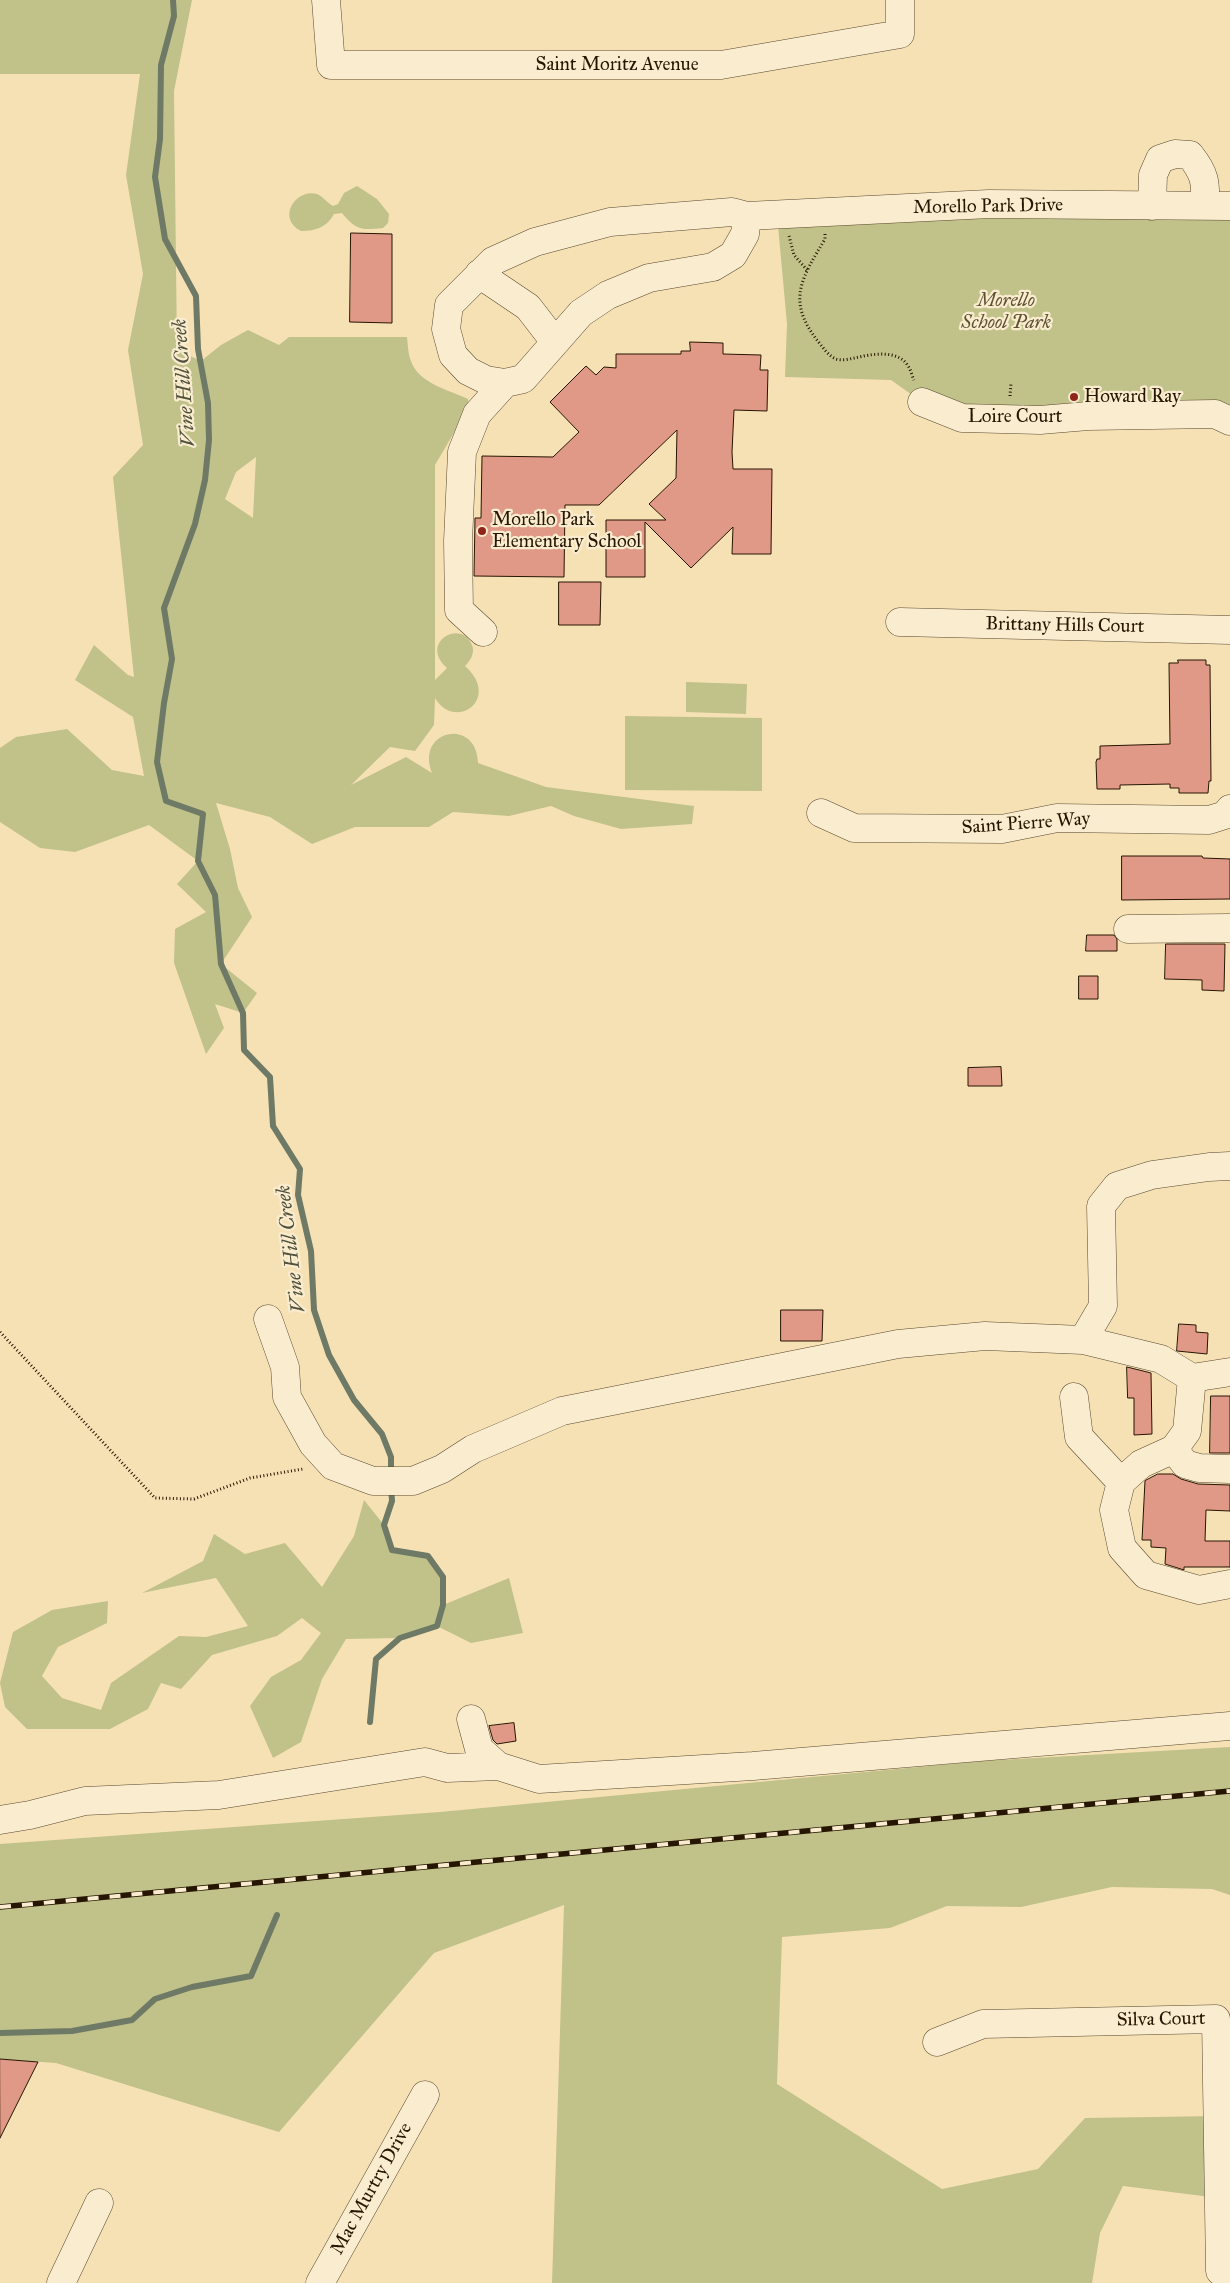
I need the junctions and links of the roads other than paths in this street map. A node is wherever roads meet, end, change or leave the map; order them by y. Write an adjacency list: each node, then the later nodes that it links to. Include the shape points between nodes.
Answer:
1 (326, 0): 2 (street, Saint Moritz Avenue, via 331,65 721,65 900,34)
2 (900, 0)
3 (1152, 206): 4 (street, Morello Park Drive); 4 (street, via 1153,174 1160,159 1175,154 1190,155 1200,168); 5 (street, Morello Park Drive, via 989,204)
4 (1218, 206)
5 (747, 216): 6 (street, Morello Park Drive, via 732,212 610,222 535,242 493,261); 7 (street, via 745,234 733,255 713,267 649,278 608,295 582,313)
6 (478, 274): 7 (street, via 528,307); 8 (street, via 449,305 446,329 453,355 468,372 486,380)
7 (555, 342): 8 (street, via 523,379)
8 (505, 383): 13 (street, via 477,414 462,452 459,610)
9 (922, 402): 10 (street, Loire Court, via 962,418 1040,420 1215,414)
10 (1230, 421)
11 (900, 622): 12 (street, Brittany Hills Court)
12 (1230, 630)
13 (483, 632)
14 (1230, 809): 15 (street, Saint Pierre Way, via 1225,815 1208,820 1057,818 1002,829 854,828)
15 (821, 813)
16 (1230, 928): 17 (street)
17 (1128, 929)
18 (1230, 1166): 20 (street, via 1152,1175 1117,1186 1101,1206 1103,1306)
19 (268, 1319): 20 (street, via 285,1367 287,1397 313,1444 331,1464 373,1481 412,1481 442,1469 474,1449 562,1411 898,1344 984,1336)
20 (1083, 1340): 22 (street, via 1161,1359)
21 (1230, 1372): 22 (street)
22 (1192, 1378): 24 (street, via 1187,1431)
23 (1074, 1397): 26 (street, via 1080,1437)
24 (1174, 1449): 25 (street, via 1185,1464); 26 (street, via 1141,1464)
25 (1230, 1469)
26 (1121, 1482): 27 (street, via 1114,1510 1122,1548 1146,1575 1199,1590)
27 (1230, 1584)
28 (472, 1719): 30 (street, via 480,1749)
29 (1230, 1726): 30 (street, via 590,1777 539,1779)
30 (498, 1766): 31 (street, via 446,1768 425,1762 218,1795 85,1801)
31 (0, 1820)
32 (938, 2042): 35 (street, Silva Court, via 983,2024 1216,2019 1220,2271)
33 (424, 2095): 37 (street, Mac Murtry Drive)
34 (99, 2203): 36 (street)
35 (1230, 2274)
36 (61, 2283)
37 (320, 2283)

